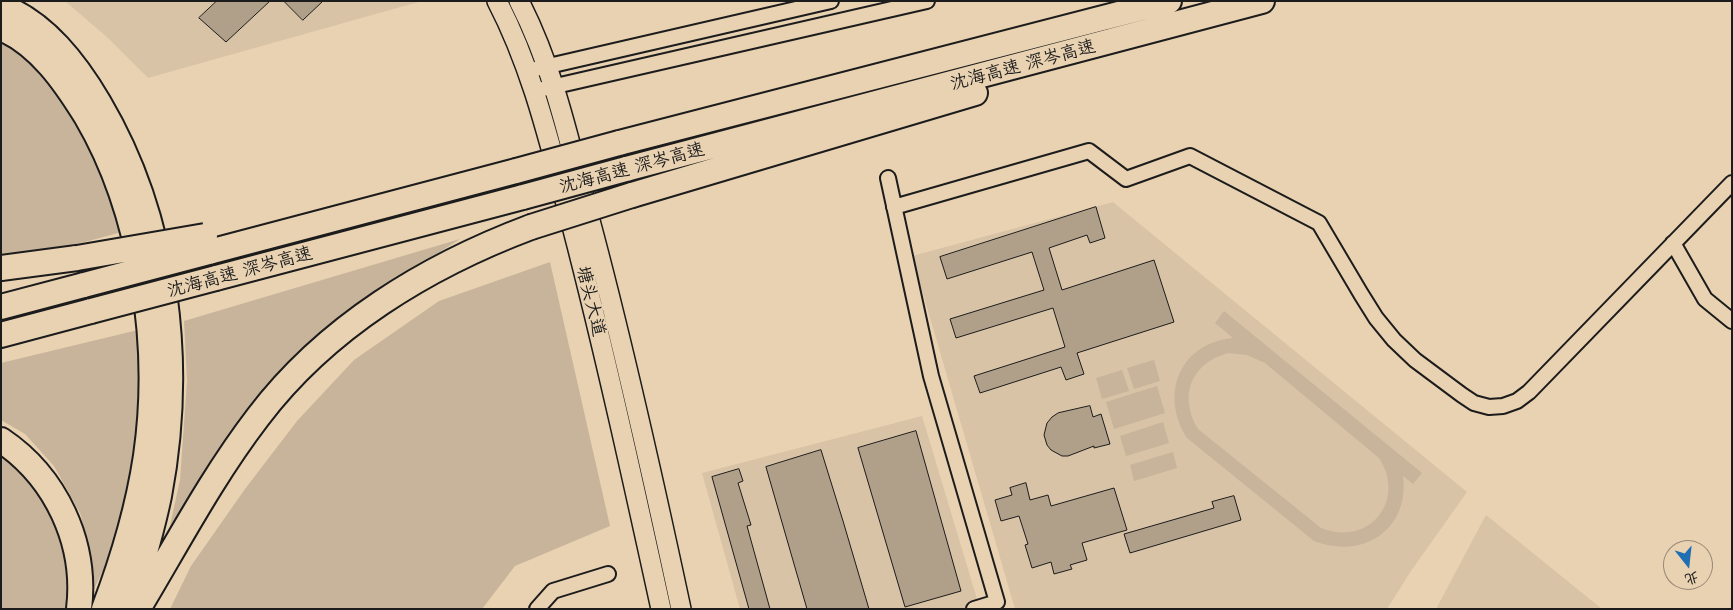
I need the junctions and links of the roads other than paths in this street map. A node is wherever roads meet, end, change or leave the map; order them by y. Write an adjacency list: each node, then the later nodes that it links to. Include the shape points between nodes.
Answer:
1 (497, 1): 11 (main road, 塘头大道)
2 (519, 1): 10 (main road, 塘头大道)
3 (831, 1): 10 (street)
4 (927, 1): 12 (street)
5 (1169, 1): 18 (highway, 沈海高速 深岑高速, bridge, via 386,205)
6 (1262, 1): 8 (highway, 沈海高速 深岑高速)
7 (1, 6): 27 (highway, via 30,22 52,40 90,87 117,135 136,182 157,251 169,330 169,415 153,522)
8 (1166, 27): 22 (highway, 沈海高速 深岑高速, bridge); 28 (highway, bridge, via 974,94 531,227 447,263 356,320 312,358 259,416 196,507)
9 (1, 28): 26 (highway, via 26,43 45,60 66,85 92,128 122,198 144,288 151,382 146,455 133,524)
10 (546, 67): 11 (street); 12 (main road, 塘头大道)
11 (527, 71): 13 (main road, 塘头大道)
12 (554, 87): 13 (street); 31 (main road, 塘头大道, via 616,320)
13 (534, 91): 30 (main road, 塘头大道, via 597,324)
14 (888, 178): 16 (street)
15 (1732, 183): 17 (street)
16 (894, 207): 17 (street, via 1089,151 1126,179 1190,156 1320,223 1376,318 1394,340 1414,360 1462,396 1489,407 1510,404 1529,392); 32 (street, via 931,376 997,602)
17 (1673, 243): 21 (street, via 1705,299)
18 (207, 244): 19 (highway, bridge); 20 (highway, 沈海高速 深岑高速, bridge, via 84,285)
19 (1, 268)
20 (1, 307)
21 (1732, 321)
22 (1, 335)
23 (1, 440): 25 (highway, via 34,468 60,506 77,554)
24 (608, 574): 29 (street, via 553,591)
25 (79, 609)
26 (104, 609)
27 (128, 609)
28 (138, 609)
29 (537, 609)
30 (661, 609)
31 (681, 609)
32 (974, 609)

